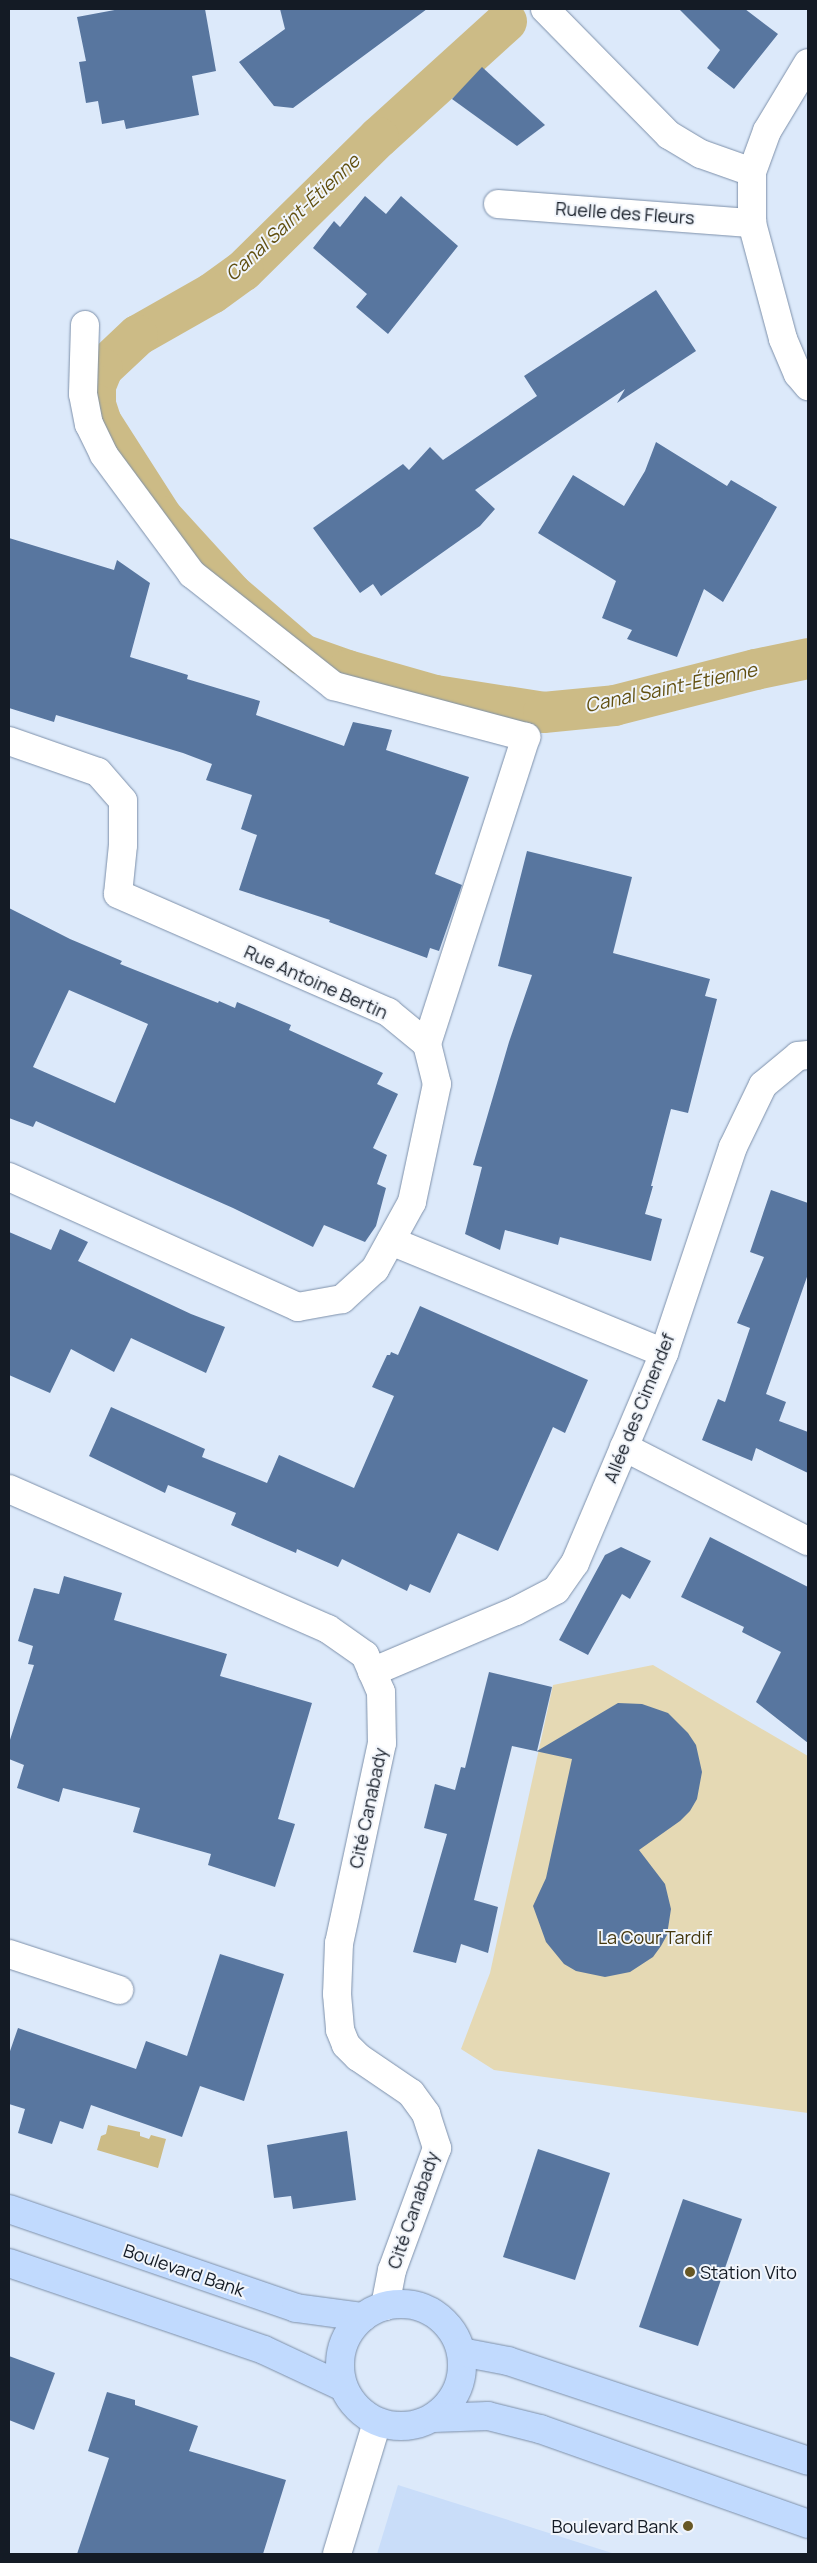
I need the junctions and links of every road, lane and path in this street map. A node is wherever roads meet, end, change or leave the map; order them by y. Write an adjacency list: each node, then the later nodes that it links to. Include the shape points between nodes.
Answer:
1 (545, 9): 3 (street, via 668,135 701,154)
2 (808, 63): 3 (street, via 767,132)
3 (752, 172): 5 (street)
4 (498, 204): 5 (street, Ruelle des Fleurs)
5 (752, 223): 7 (street, via 783,339 798,374)
6 (85, 325): 9 (street, via 83,394 89,424 104,455 192,574 334,686 526,738)
7 (808, 386)
8 (9, 741): 9 (street, Rue Antoine Bertin, via 98,772 123,801 118,894 388,1012)
9 (427, 1044): 12 (street, via 437,1084 412,1202)
10 (808, 1055): 13 (street, Allée des Cimendef, via 798,1056 763,1085 733,1148)
11 (9, 1177): 12 (street, via 298,1308 342,1299 375,1269)
12 (391, 1241): 13 (street)
13 (664, 1353): 14 (street, Allée des Cimendef)
14 (624, 1446): 16 (street); 17 (street, Allée des Cimendef, via 575,1563 556,1590)
15 (9, 1489): 17 (street, Cité Canabady, via 328,1629 365,1655)
16 (808, 1542)
17 (372, 1672): 22 (street, Cité Canabady, via 381,1692 382,1743 339,1943 337,1994 340,2030 346,2045 358,2057 411,2093 426,2114 437,2148)
18 (9, 1954): 19 (street)
19 (119, 1990)
20 (9, 2209): 22 (main road, Boulevard Bank, via 296,2308)
21 (9, 2263): 24 (main road, via 264,2350)
22 (374, 2312): 23 (main road, via 404,2304 423,2308 440,2318 453,2333); 24 (main road, via 350,2331 342,2348 339,2368)
23 (461, 2352): 25 (main road, via 462,2371 457,2389 447,2406); 27 (main road, via 508,2361)
24 (343, 2387): 26 (main road, via 351,2402)
25 (433, 2418): 26 (main road, via 415,2425); 28 (main road, via 488,2416 540,2429)
26 (377, 2422): 29 (street)
27 (808, 2461)
28 (808, 2524)
29 (337, 2554)

